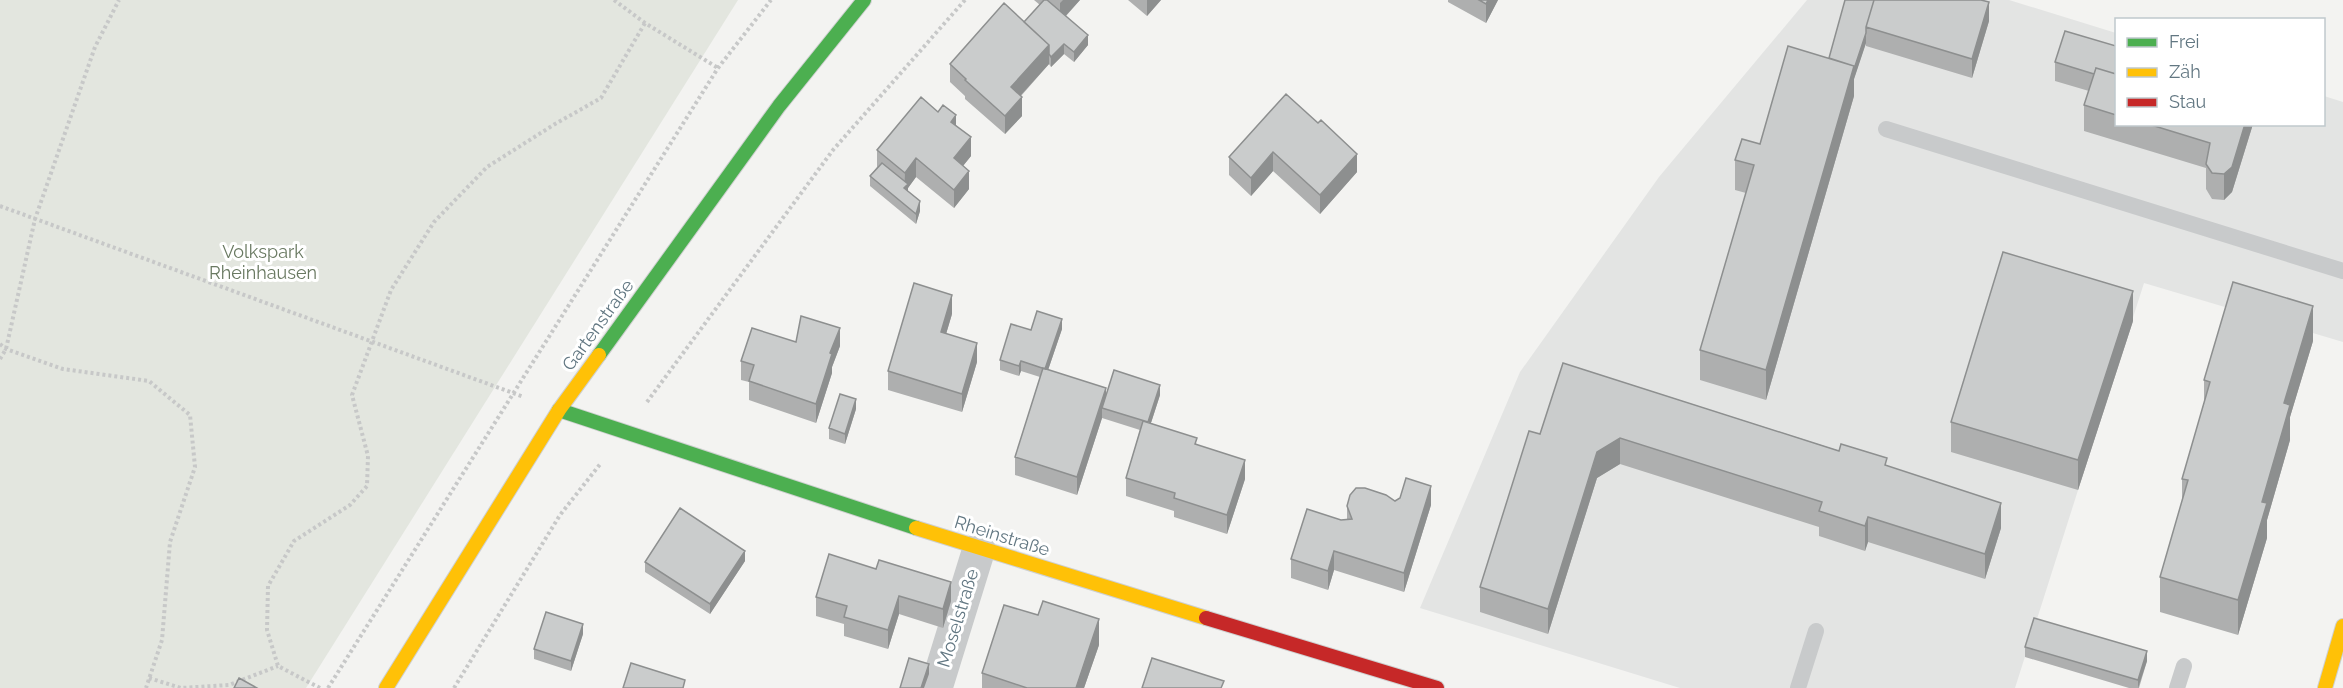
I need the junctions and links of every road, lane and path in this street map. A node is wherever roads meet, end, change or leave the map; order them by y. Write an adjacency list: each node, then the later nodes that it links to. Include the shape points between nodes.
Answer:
1 (118, 0): 10 (path, via 95,47)
2 (614, 0): 6 (path)
3 (771, 0): 7 (path)
4 (864, 0): 17 (street, Gartenstraße, via 779,106)
5 (965, 0): 18 (path, via 833,150)
6 (645, 23): 7 (path); 12 (path, via 601,98 487,167 434,222 391,290)
7 (718, 68): 16 (path)
8 (1886, 129): 11 (lane)
9 (0, 206): 10 (path)
10 (35, 219): 12 (path); 14 (path)
11 (2343, 271)
12 (370, 341): 16 (path); 22 (path, via 352,395 368,456 367,486 350,505 294,541 268,586 267,630)
13 (0, 344): 14 (path)
14 (6, 349): 15 (path); 24 (path, via 63,369 149,381 190,415 195,467 170,542 162,640)
15 (0, 360)
16 (513, 393): 17 (path); 27 (path)
17 (559, 410): 18 (street, Rheinstraße); 28 (street, Gartenstraße)
18 (625, 432): 19 (street, Rheinstraße); 29 (path, via 560,515)
19 (979, 549): 30 (street, Moselstraße); 31 (street, Rheinstraße)
20 (2343, 626): 34 (street)
21 (1816, 631): 32 (lane)
22 (278, 666): 24 (path, via 229,685 181,687); 26 (path)
23 (2184, 666): 33 (lane)
24 (149, 678): 25 (path)
25 (146, 688)
26 (320, 688)
27 (328, 688)
28 (386, 688)
29 (454, 688)
30 (936, 688)
31 (1437, 688)
32 (1798, 688)
33 (2177, 688)
34 (2325, 688)

